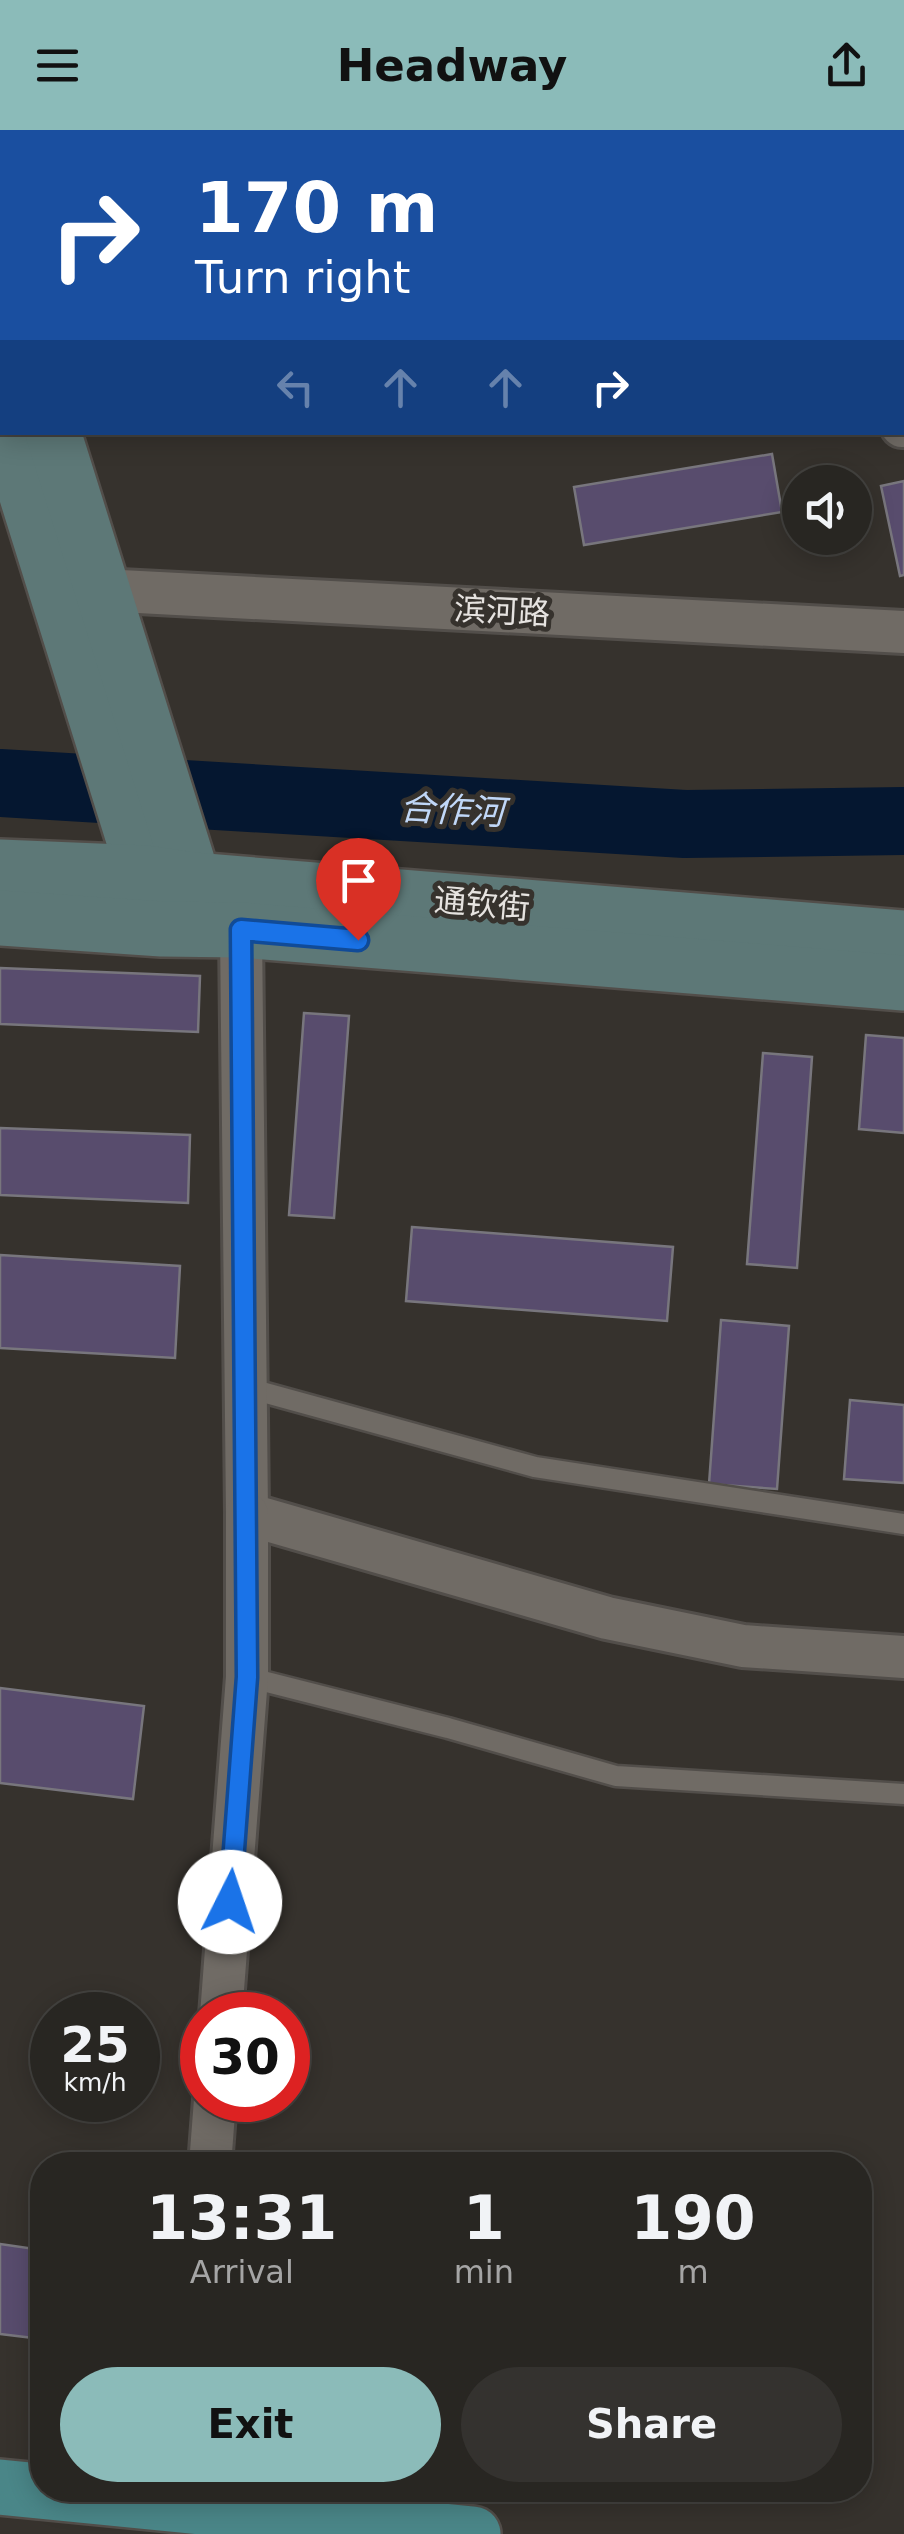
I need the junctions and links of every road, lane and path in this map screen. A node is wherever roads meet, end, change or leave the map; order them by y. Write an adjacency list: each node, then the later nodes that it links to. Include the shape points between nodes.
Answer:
1 (8, 435): 5 (main road)
2 (54, 435): 3 (main road)
3 (101, 590): 4 (street, 滨河路); 5 (main road)
4 (904, 632)
5 (99, 655): 7 (main road, via 151,818)
6 (0, 867): 7 (main road, 通钦街)
7 (190, 908): 8 (main road); 9 (main road, 通钦街); 10 (main road); 11 (street)
8 (0, 918)
9 (904, 938)
10 (904, 984)
11 (244, 1387): 12 (street); 13 (lane, via 535,1467)
12 (247, 1514): 14 (street, via 607,1618 744,1646); 15 (street)
13 (904, 1524)
14 (904, 1657)
15 (247, 1677): 16 (lane, via 616,1776); 17 (street)
16 (904, 1794)
17 (223, 1992)
18 (213, 2122): 19 (street)
19 (211, 2152)
20 (0, 2487): 21 (main road)
21 (30, 2491)
22 (125, 2502): 23 (main road)
23 (184, 2509): 24 (main road)
24 (474, 2534)

